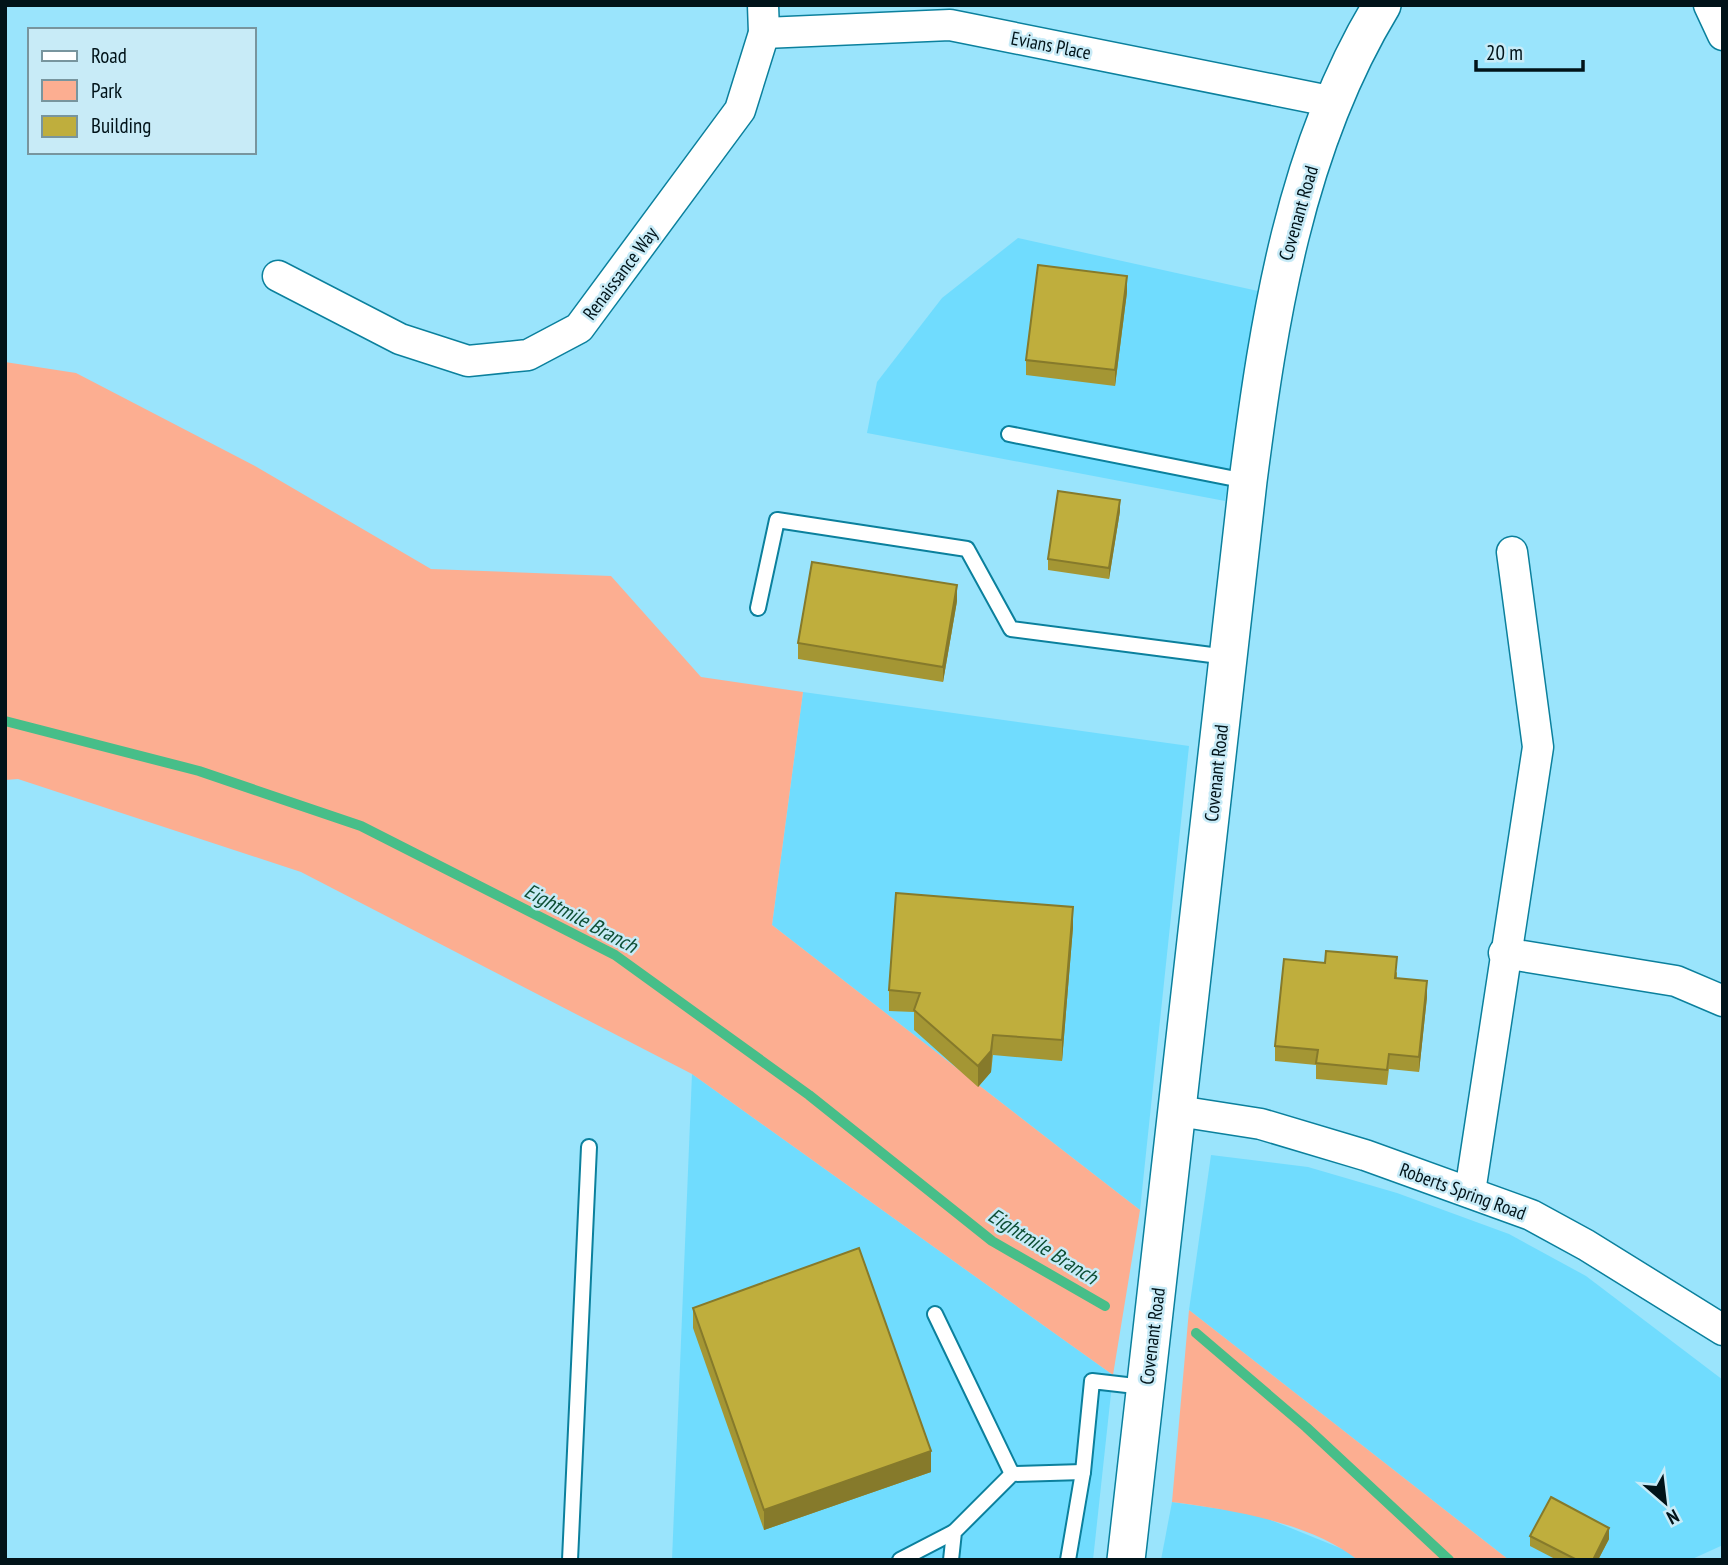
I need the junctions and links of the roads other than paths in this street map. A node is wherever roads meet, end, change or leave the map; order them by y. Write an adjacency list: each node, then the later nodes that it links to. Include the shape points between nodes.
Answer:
1 (1382, 5): 6 (street, Covenant Road)
2 (1709, 5): 5 (street)
3 (951, 15): 4 (street, Evians Place); 6 (street, Evians Place)
4 (764, 19): 7 (street, Renaissance Way, via 740,110 579,328 528,355 468,361 400,339)
5 (1723, 35)
6 (1334, 102): 9 (street, Covenant Road, via 1284,258)
7 (278, 276)
8 (1009, 434): 9 (lane)
9 (1248, 481): 12 (street, Covenant Road)
10 (1512, 552): 13 (street, via 1538,747)
11 (758, 608): 12 (lane, via 777,520 967,549 1011,629)
12 (1228, 657): 15 (street, Covenant Road)
13 (1504, 953): 14 (street, via 1676,981); 17 (street)
14 (1723, 1001)
15 (1178, 1111): 17 (street, Roberts Spring Road, via 1261,1124); 20 (street, Covenant Road)
16 (589, 1147): 24 (lane)
17 (1470, 1192): 19 (street, Roberts Spring Road, via 1531,1215 1586,1245)
18 (935, 1314): 22 (lane)
19 (1723, 1330)
20 (1145, 1388): 21 (lane, via 1092,1381); 28 (street, Covenant Road)
21 (1083, 1472): 22 (lane); 27 (lane)
22 (1012, 1474): 23 (lane)
23 (954, 1532): 25 (lane); 26 (lane)
24 (570, 1560)
25 (900, 1560)
26 (951, 1560)
27 (1068, 1560)
28 (1126, 1560)

